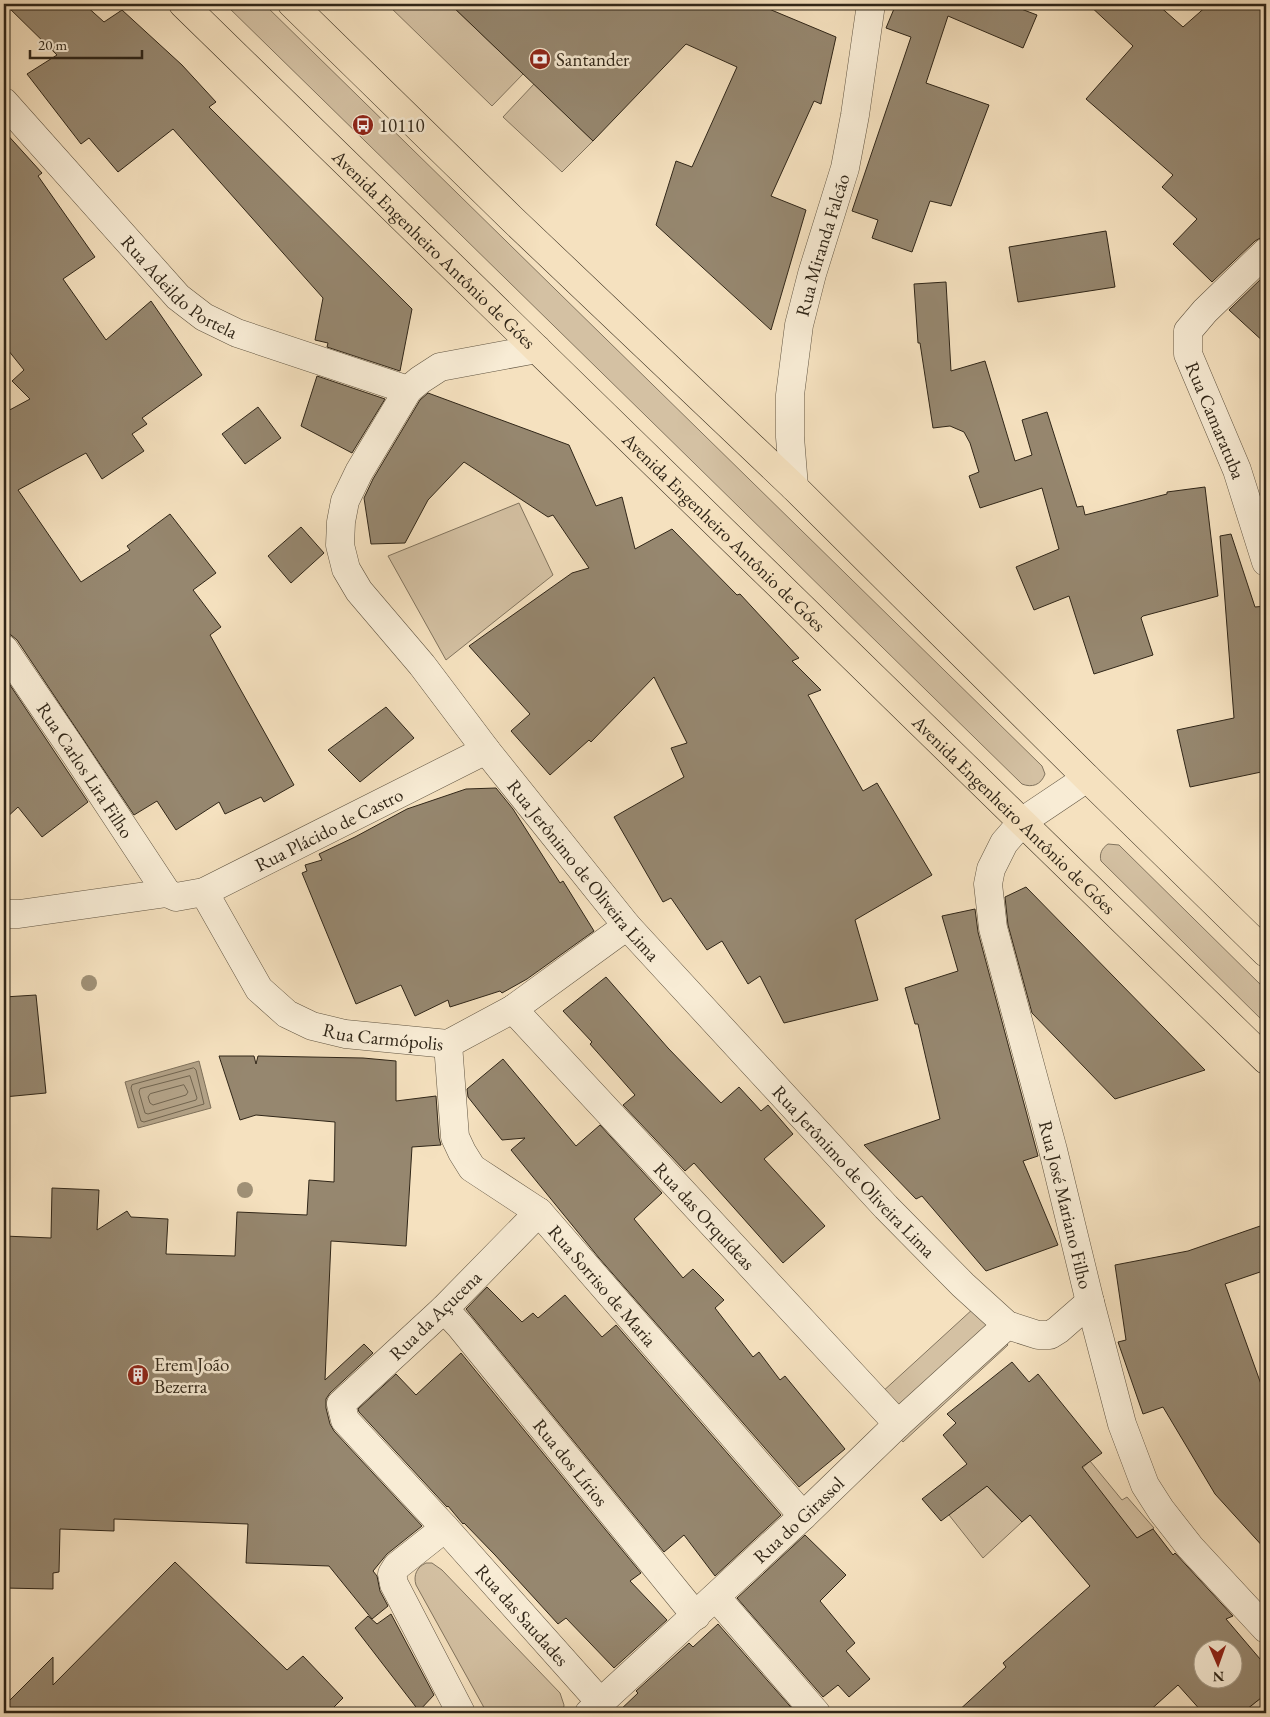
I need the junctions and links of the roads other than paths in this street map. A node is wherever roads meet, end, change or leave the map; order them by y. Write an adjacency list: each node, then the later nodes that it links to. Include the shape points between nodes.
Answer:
1 (183, 4): 6 (main road, Avenida Engenheiro Antônio de Góes)
2 (292, 4): 8 (main road)
3 (871, 4): 8 (street, Rua Miranda Falcão, via 845,168 799,325 790,394)
4 (4, 102): 7 (street, Rua Adeildo Portela, via 178,297 204,317 237,333)
5 (1266, 252): 9 (street, Rua Camaratuba, via 1205,310 1188,331 1188,354 1237,470)
6 (537, 349): 7 (street, Rua Jerônimo de Oliveira Lima, via 440,367); 13 (main road, Avenida Engenheiro Antônio de Góes)
7 (408, 390): 11 (street, Rua Jerônimo de Oliveira Lima, via 345,501 340,546 346,569 359,591 422,665)
8 (794, 488): 12 (main road)
9 (1266, 562)
10 (4, 649): 15 (street, Rua Carlos Lira Filho)
11 (486, 750): 14 (street, Rua Plácido de Castro); 17 (street, Rua Jerônimo de Oliveira Lima)
12 (1087, 778): 13 (street, Rua José Mariano Filho); 18 (main road)
13 (1023, 821): 21 (main road, Avenida Engenheiro Antônio de Góes); 23 (street, Rua José Mariano Filho, via 1004,843 991,869 988,884 993,928)
14 (204, 892): 15 (street, Rua Plácido de Castro, via 176,897); 20 (street, Rua Carmópolis, via 259,989 287,1014 312,1026 345,1034)
15 (167, 893): 16 (street, Rua Plácido de Castro)
16 (9, 907)
17 (627, 926): 19 (street, Rua Carmópolis); 25 (street, Rua Jerônimo de Oliveira Lima, via 886,1207)
18 (1266, 953)
19 (514, 1009): 20 (street, Rua Carmópolis); 27 (street, Rua das Orquídeas)
20 (448, 1044): 22 (street, Rua Sorriso de Maria, via 456,1137 462,1152 472,1168)
21 (1266, 1060)
22 (539, 1212): 24 (street, Rua da Açucena); 28 (street, Rua Sorriso de Maria)
23 (1090, 1302): 25 (street, Rua Jerônimo de Oliveira Lima, via 1050,1335 1038,1335); 32 (street, Rua José Mariano Filho, via 1122,1424 1145,1485 1190,1546)
24 (444, 1309): 26 (street, Rua da Açucena, via 340,1404); 31 (street, Rua dos Lírios)
25 (1007, 1325): 27 (street, Rua do Girassol)
26 (345, 1420): 29 (street, Rua das Saudades)
27 (898, 1424): 28 (street, Rua do Girassol)
28 (803, 1516): 30 (street, Rua do Girassol)
29 (445, 1528): 33 (street, Rua das Saudades); 34 (street, via 392,1574 394,1584)
30 (716, 1597): 31 (street, Rua do Girassol); 35 (street)
31 (696, 1616): 33 (street, Rua do Girassol)
32 (1266, 1629)
33 (595, 1708)
34 (461, 1713)
35 (816, 1713)

